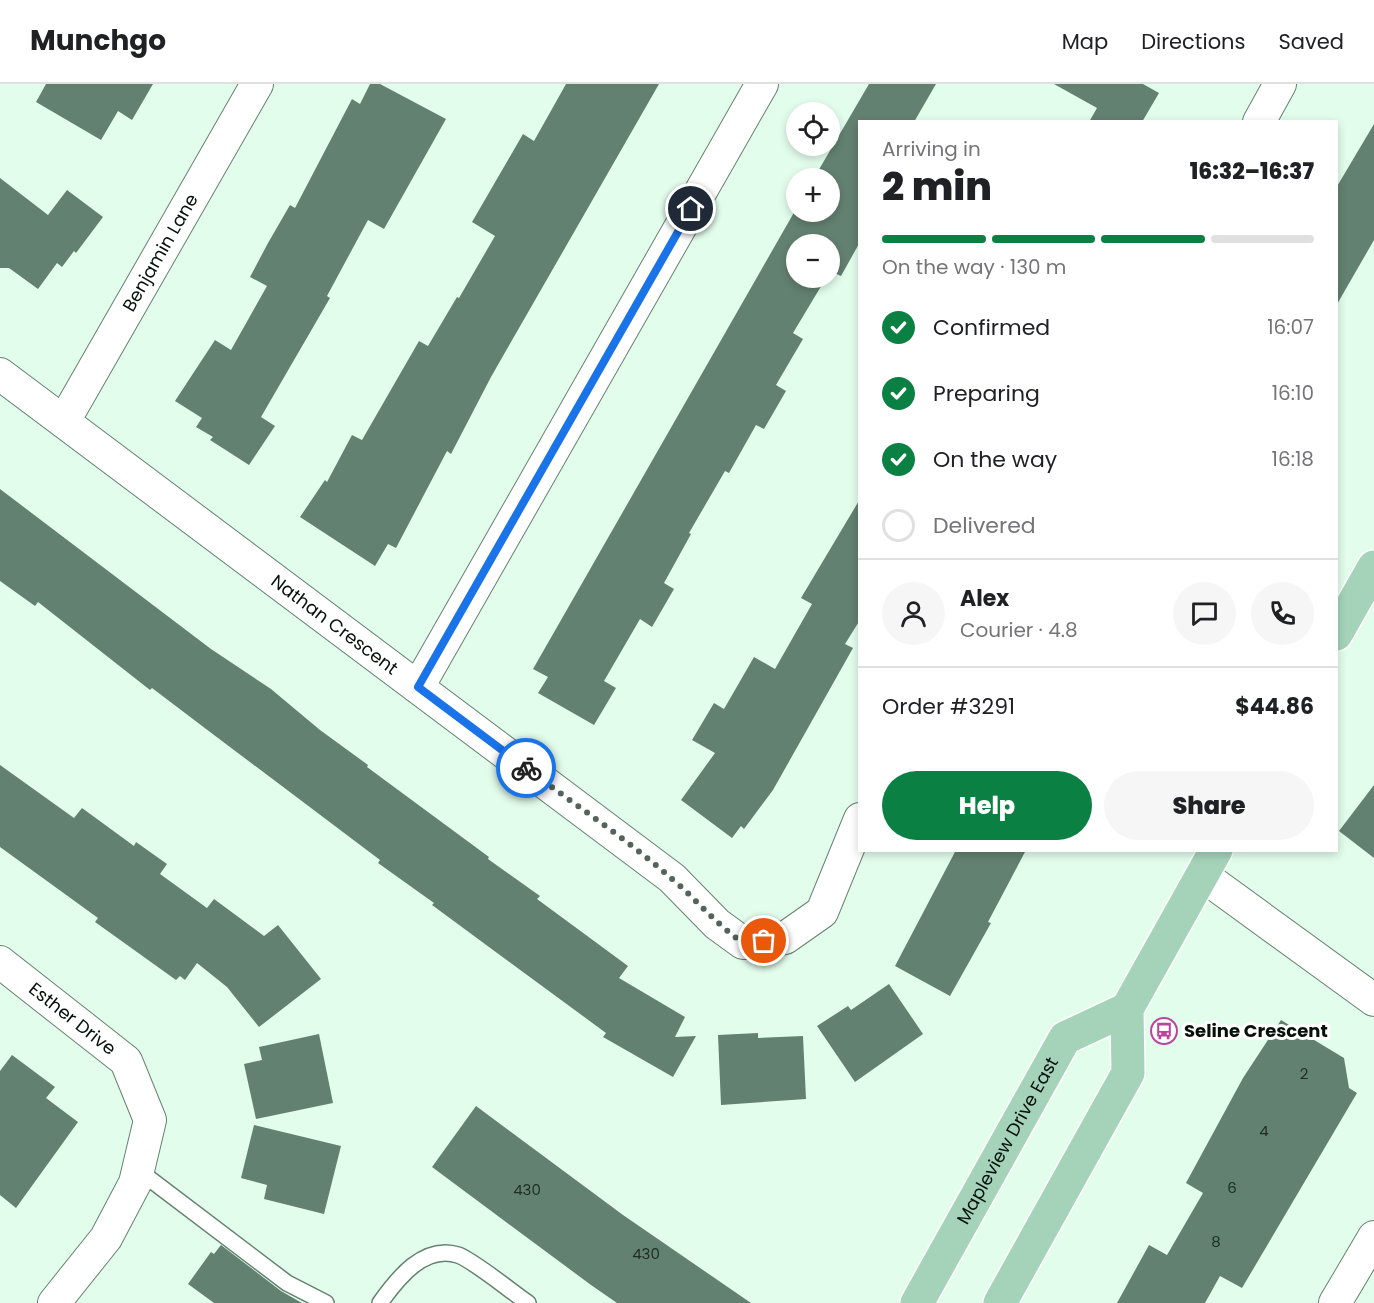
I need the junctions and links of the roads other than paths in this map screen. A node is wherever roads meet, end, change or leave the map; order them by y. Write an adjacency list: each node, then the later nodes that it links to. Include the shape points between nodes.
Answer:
1 (257, 84): 6 (street, Benjamin Lane)
2 (762, 84): 9 (street)
3 (1280, 84): 4 (street)
4 (1260, 120)
5 (0, 374): 6 (street, Nathan Crescent)
6 (64, 421): 9 (street, Nathan Crescent)
7 (1374, 567): 8 (main road)
8 (1338, 630)
9 (418, 687): 10 (street, Nathan Crescent, via 672,878 717,924 743,943 785,938 822,912)
10 (858, 824)
11 (1209, 863): 13 (street); 14 (main road)
12 (0, 962): 15 (street, Esther Drive, via 126,1061 150,1119)
13 (1374, 1000)
14 (1126, 1009): 21 (main road, Mapleview Drive East, via 1065,1038); 22 (main road, via 1128,1073)
15 (138, 1170): 17 (street, Esther Drive, via 106,1238); 18 (lane, via 287,1283)
16 (1374, 1237): 23 (street)
17 (54, 1303)
18 (326, 1303)
19 (380, 1303): 20 (lane, via 405,1272 437,1254 459,1256)
20 (528, 1303)
21 (917, 1303)
22 (999, 1303)
23 (1335, 1303)

